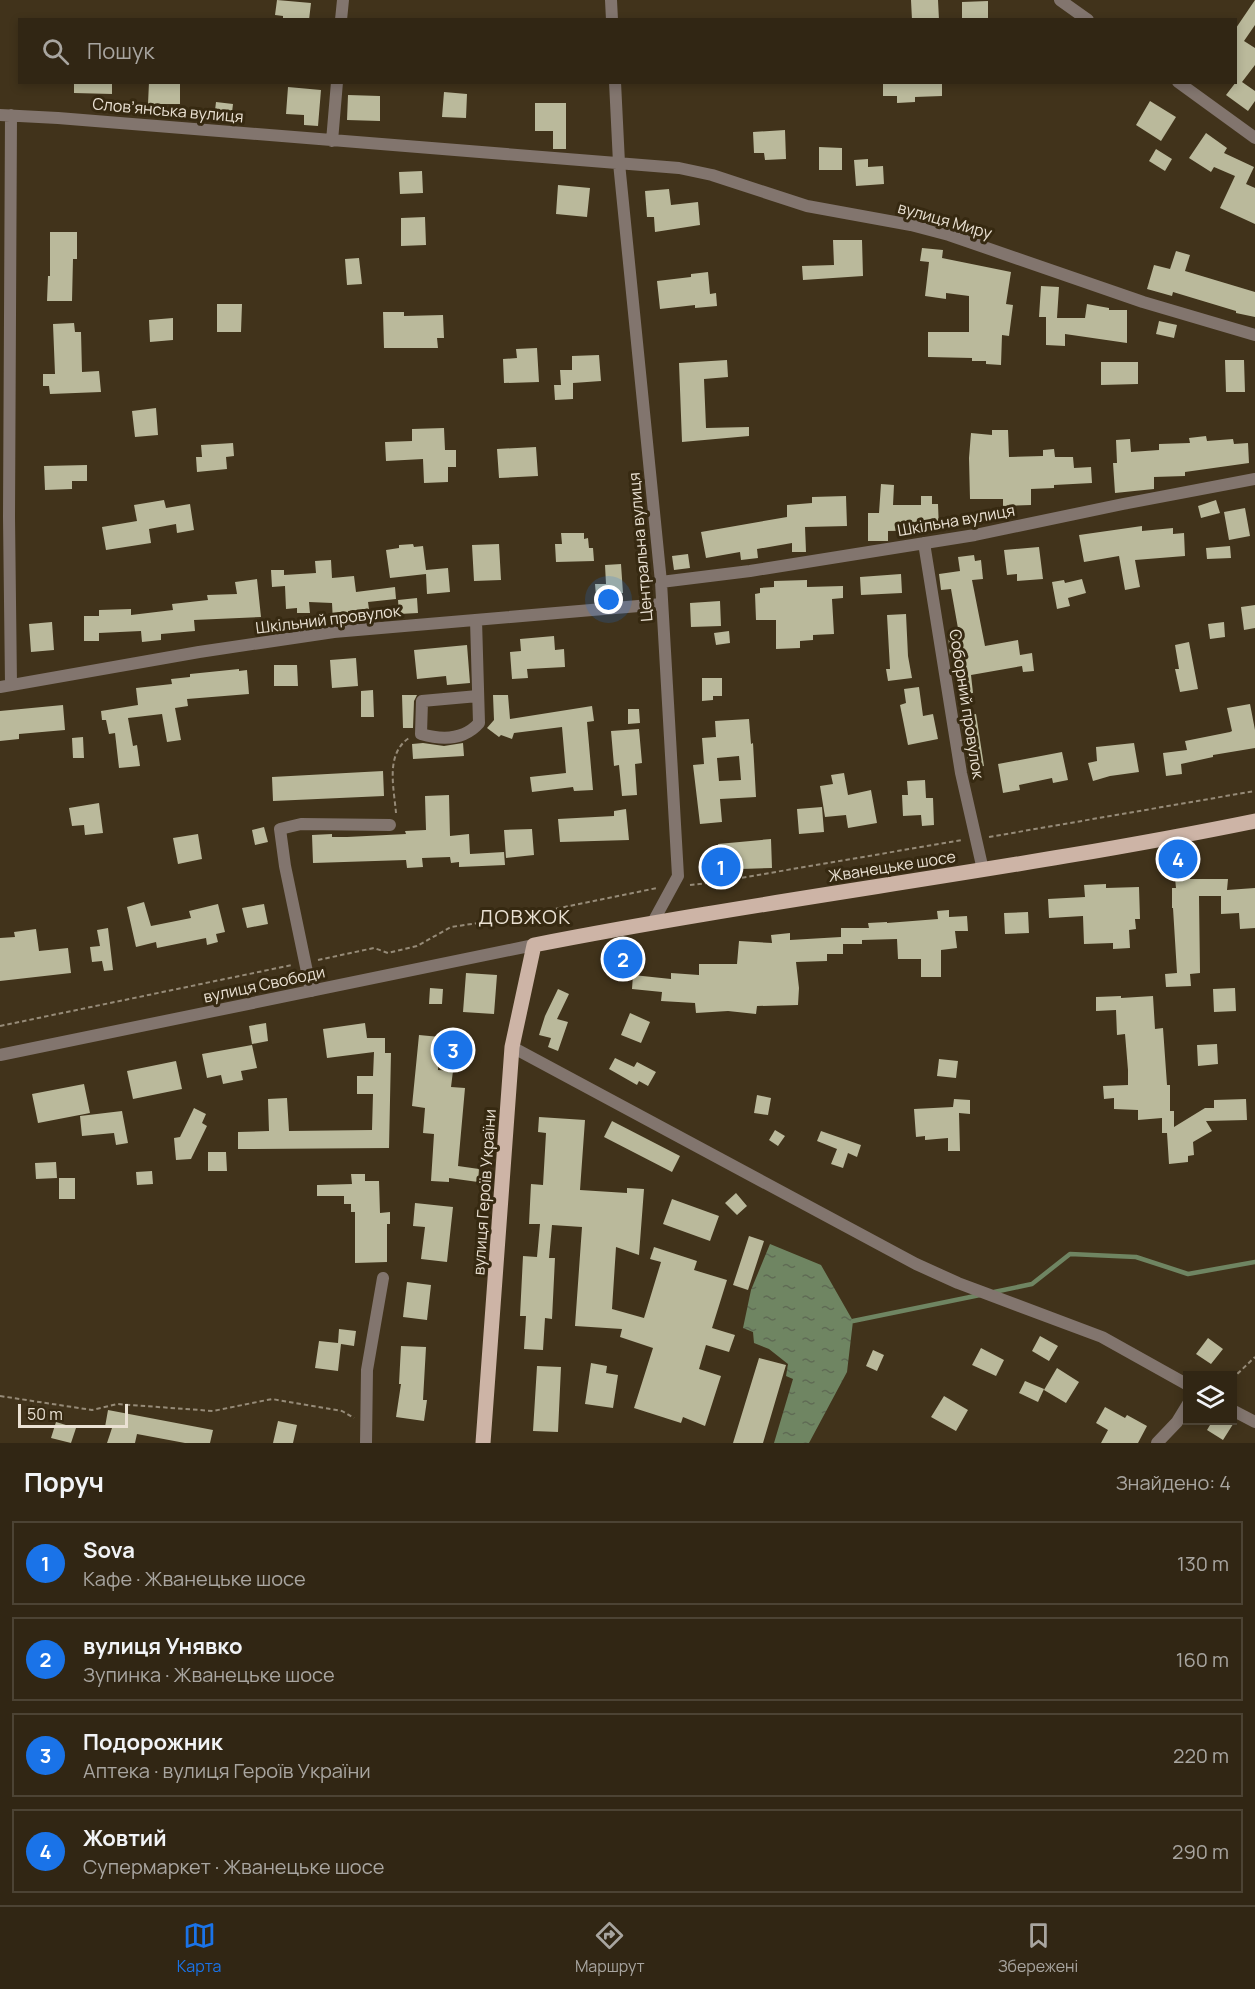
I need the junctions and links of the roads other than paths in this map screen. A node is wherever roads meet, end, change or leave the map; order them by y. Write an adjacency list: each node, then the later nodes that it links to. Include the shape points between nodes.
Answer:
1 (343, 0): 4 (street)
2 (611, 0): 5 (street)
3 (1060, 0): 6 (street)
4 (341, 18)
5 (612, 18)
6 (1085, 18)
7 (337, 84): 12 (street)
8 (615, 84): 13 (street, Центральна вулиця)
9 (1181, 84): 11 (street)
10 (6, 115): 12 (street, Словʼянська вулиця); 20 (street)
11 (1255, 138)
12 (332, 141): 13 (street, Словʼянська вулиця)
13 (619, 163): 14 (street, вулиця Миру, via 701,173 807,206 950,235 1143,302); 17 (street, Центральна вулиця)
14 (1255, 335)
15 (1255, 479): 16 (street, Шкільна вулиця)
16 (924, 543): 17 (street, Шкільна вулиця); 24 (street, Соборний провулок, via 961,773)
17 (661, 582): 18 (street, Центральна вулиця)
18 (662, 604): 19 (street, Шкільний провулок); 25 (street, Центральна вулиця, via 678,876)
19 (476, 620): 20 (street, Шкільний провулок, via 334,632); 21 (street)
20 (6, 686)
21 (477, 696): 21 (street, via 422,701 421,734 460,736 472,730 479,723)
22 (1255, 821): 24 (main road, Жванецьке шосе)
23 (390, 825): 27 (street, via 302,824 280,829)
24 (982, 870): 25 (main road, Жванецьке шосе)
25 (652, 922): 26 (main road, Жванецьке шосе)
26 (534, 945): 27 (street, вулиця Свободи); 28 (main road, вулиця Героїв України)
27 (311, 991): 29 (street, вулиця Свободи)
28 (512, 1047): 31 (street, via 853,1232 958,1283 1102,1337); 36 (main road, вулиця Героїв України)
29 (0, 1054)
30 (383, 1278): 35 (street, via 367,1370)
31 (1183, 1382)
32 (1183, 1412): 37 (street)
33 (1237, 1412): 34 (street)
34 (1255, 1422)
35 (366, 1443)
36 (483, 1443)
37 (1157, 1443)

